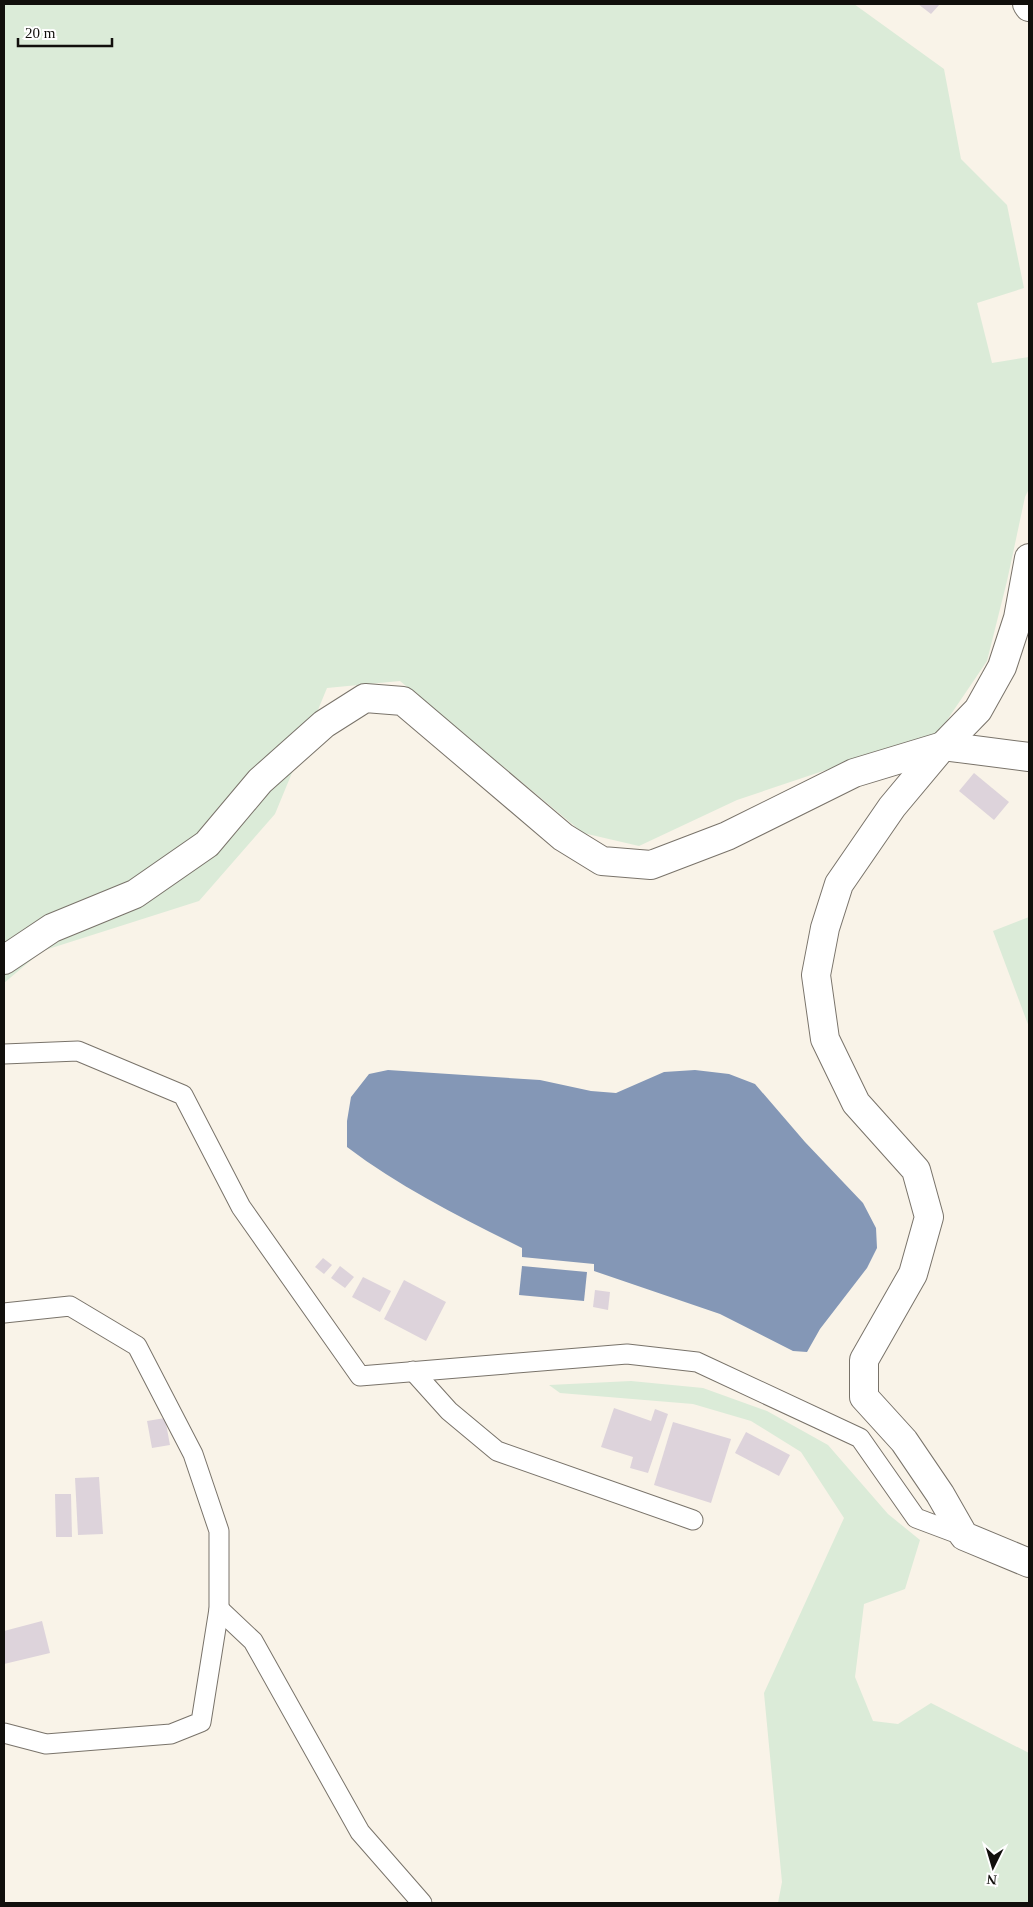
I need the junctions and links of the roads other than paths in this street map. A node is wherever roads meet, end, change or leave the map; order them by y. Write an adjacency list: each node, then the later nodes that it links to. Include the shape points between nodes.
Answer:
1 (1027, 4): 2 (street)
2 (1029, 7)
3 (1029, 558): 4 (street, via 1018,618 1002,667 978,710)
4 (943, 746): 5 (street); 6 (street, via 854,773 727,836 651,865 602,860 563,837 403,701 365,698 324,724 260,781 207,844 135,894 52,928); 11 (street, via 892,807 839,884 825,928 816,975 825,1039 856,1103 916,1170 929,1217 912,1274 864,1360 864,1397 904,1441)
5 (1029, 757)
6 (4, 960)
7 (4, 1054): 9 (lane, via 78,1051 183,1095 242,1207 360,1376)
8 (4, 1313): 13 (lane, via 70,1306 137,1346 193,1454 219,1531)
9 (413, 1372): 10 (lane, via 449,1411 497,1451); 11 (lane, via 627,1354 697,1362 860,1438 916,1518)
10 (693, 1520)
11 (964, 1536): 12 (street)
12 (1029, 1563)
13 (219, 1609): 14 (lane, via 201,1722 171,1734 46,1744); 15 (lane, via 254,1641 360,1832)
14 (4, 1733)
15 (422, 1903)

